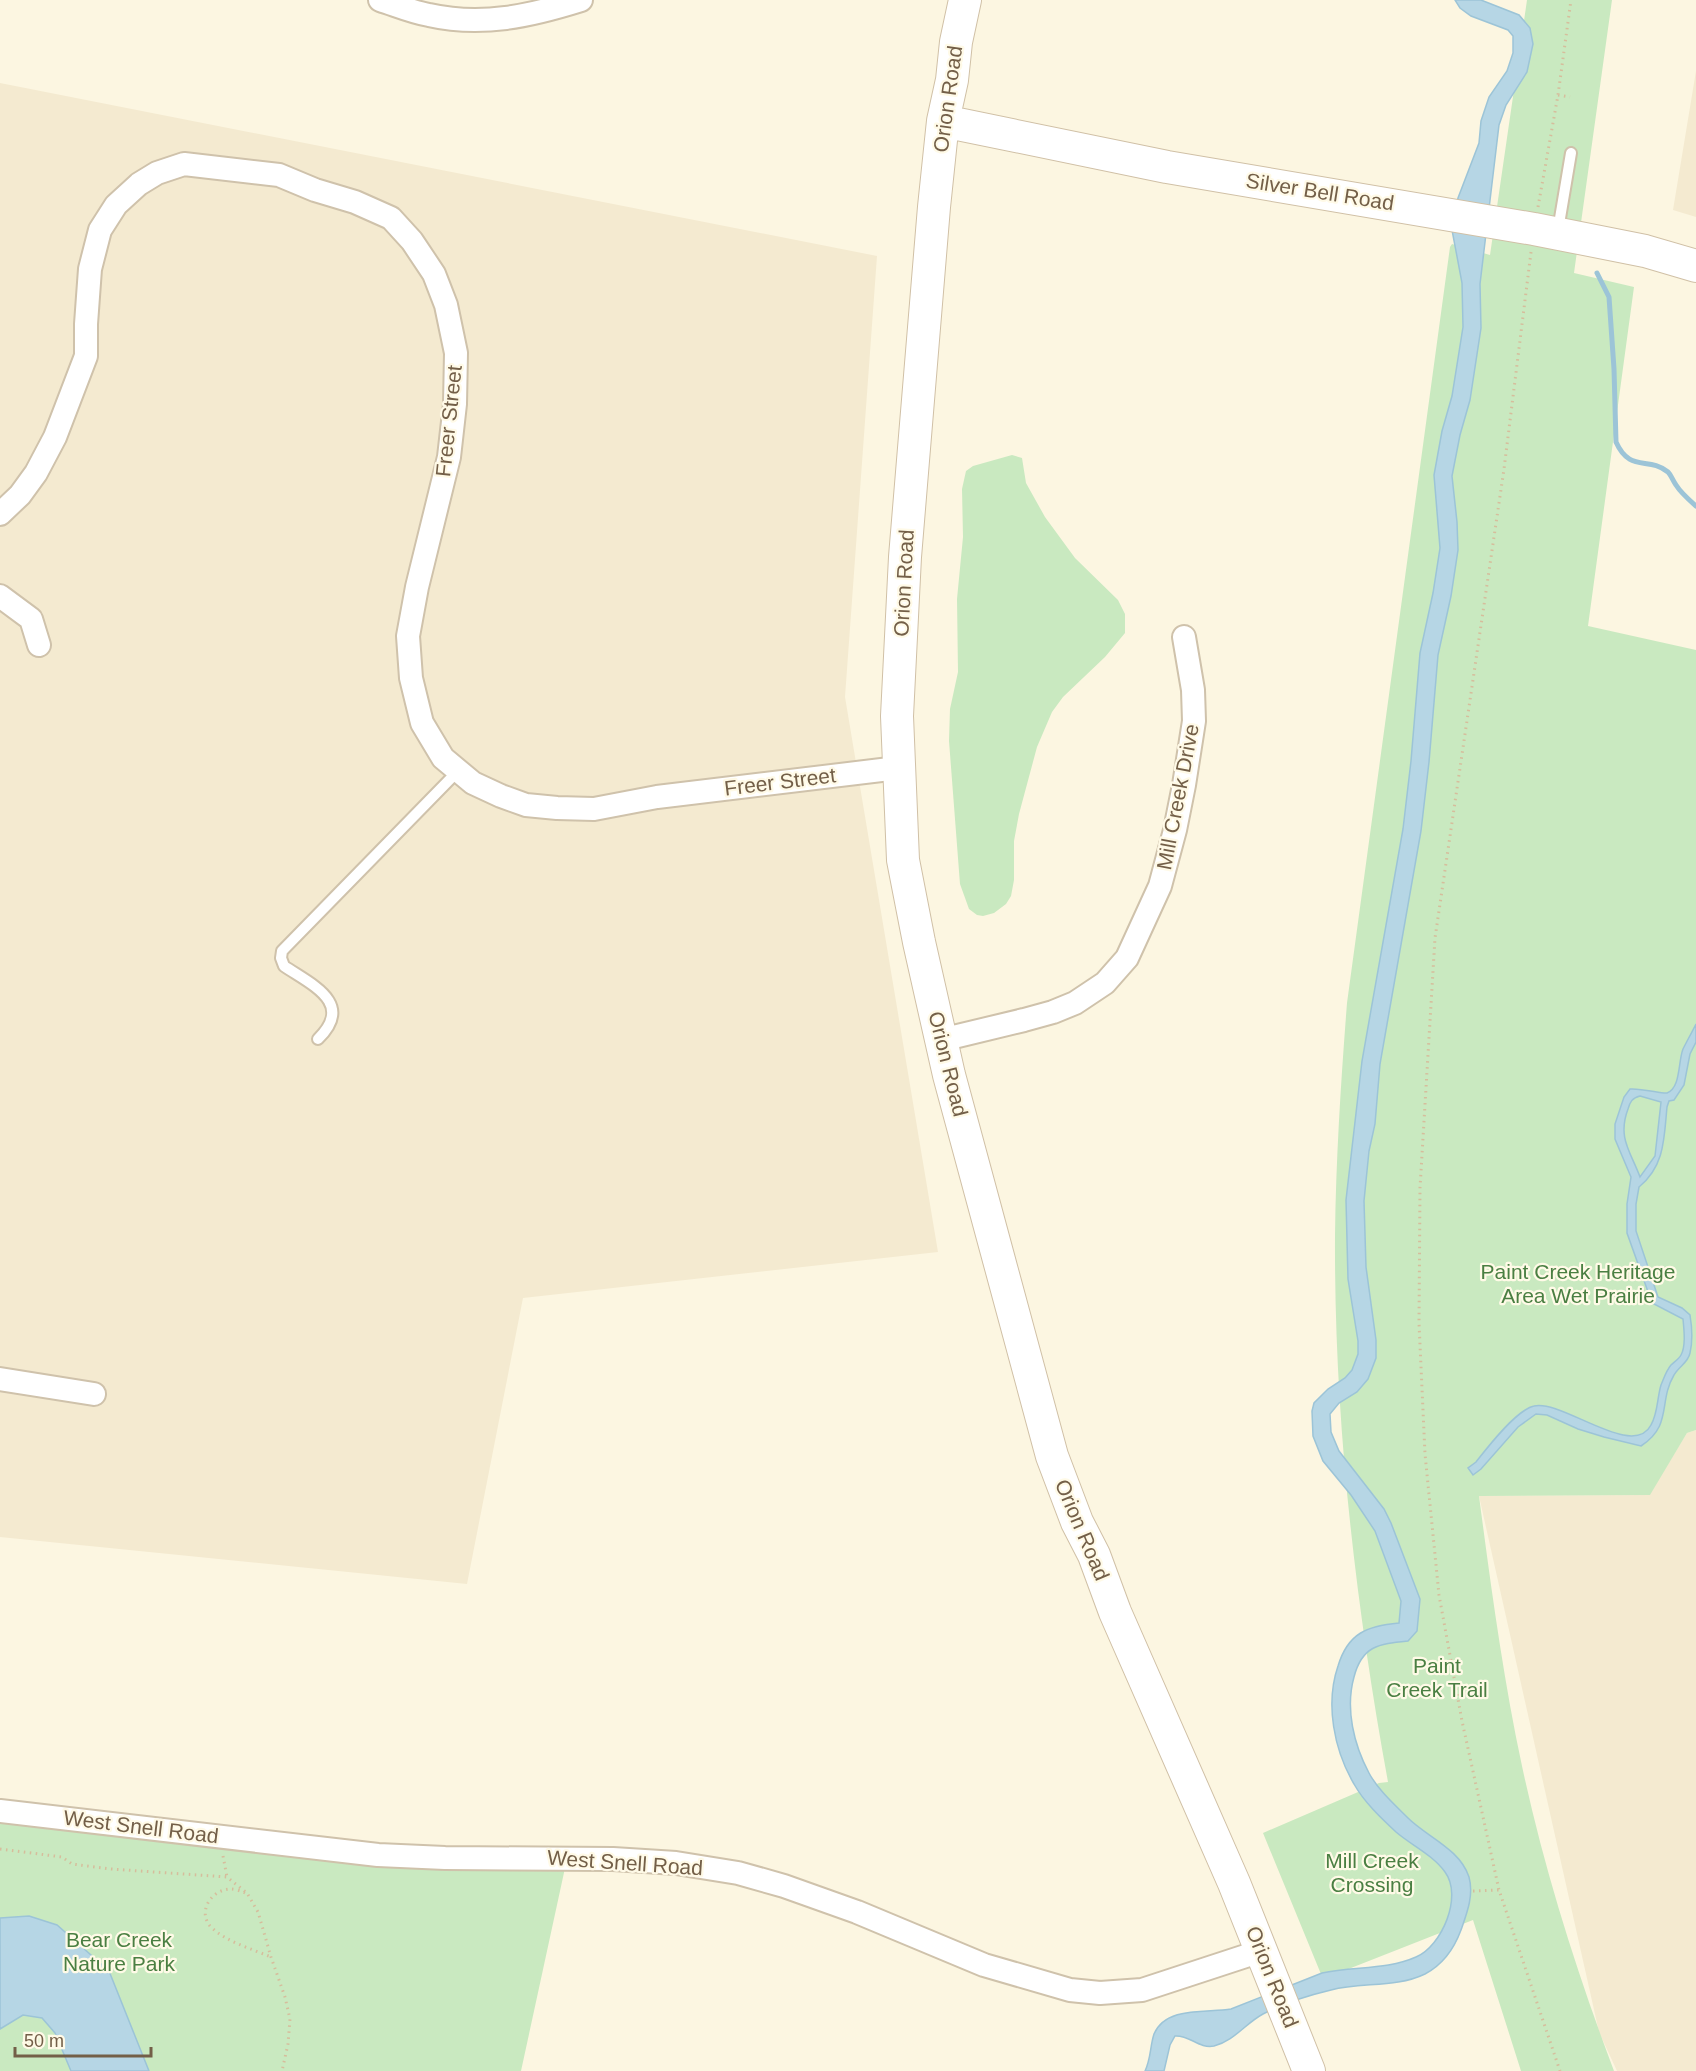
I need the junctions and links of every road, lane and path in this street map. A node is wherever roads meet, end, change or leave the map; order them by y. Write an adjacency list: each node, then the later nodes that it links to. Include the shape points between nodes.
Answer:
1 (380, 0): 2 (street, via 429,15 492,20 527,16)
2 (581, 0)
3 (965, 0): 7 (street, Orion Road)
4 (1571, 0): 5 (path)
5 (1558, 95): 6 (path); 9 (path)
6 (1570, 97)
7 (943, 121): 9 (street, Silver Bell Road, via 1167,166); 15 (street, Orion Road, via 905,557)
8 (1571, 153): 9 (lane)
9 (1546, 231): 10 (street, Silver Bell Road, via 1645,251); 23 (path, via 1504,469 1435,938 1420,1188 1419,1323 1425,1454 1439,1595)
10 (1696, 266)
11 (0, 514): 16 (street, Freer Street, via 36,473 55,437 86,356 90,269 100,230 116,205 139,184 183,164 279,175 391,218 434,274 446,305 456,353 449,458 408,636 411,678 422,723 443,758)
12 (0, 596): 14 (street, via 31,619)
13 (1184, 637): 18 (street, Mill Creek Drive, via 1194,721 1184,785 1160,886 1127,958 1105,983 1075,1003)
14 (39, 645)
15 (898, 768): 16 (street, Freer Street, via 657,797 594,809 526,805 473,783); 18 (street, Orion Road, via 903,860)
16 (458, 771): 17 (lane, via 282,951 284,966 326,995 332,1004 333,1017)
17 (318, 1039)
18 (942, 1040): 26 (street, Orion Road, via 1052,1456)
19 (0, 1379): 20 (street)
20 (94, 1394)
21 (0, 1811): 26 (street, West Snell Road, via 378,1855 602,1859 676,1863 738,1873 861,1914 984,1965 1070,1990 1142,1990)
22 (0, 1849): 25 (path, via 62,1857 72,1864 101,1868 227,1877)
23 (1499, 1890): 24 (path); 30 (path)
24 (1473, 1891)
25 (247, 1893): 27 (path, via 258,1912); 27 (path, via 222,1891 211,1898 205,1916 209,1926 220,1935)
26 (1261, 1951): 29 (street, Orion Road)
27 (271, 1957): 28 (path, via 290,2019)
28 (282, 2071)
29 (1309, 2071)
30 (1560, 2071)

